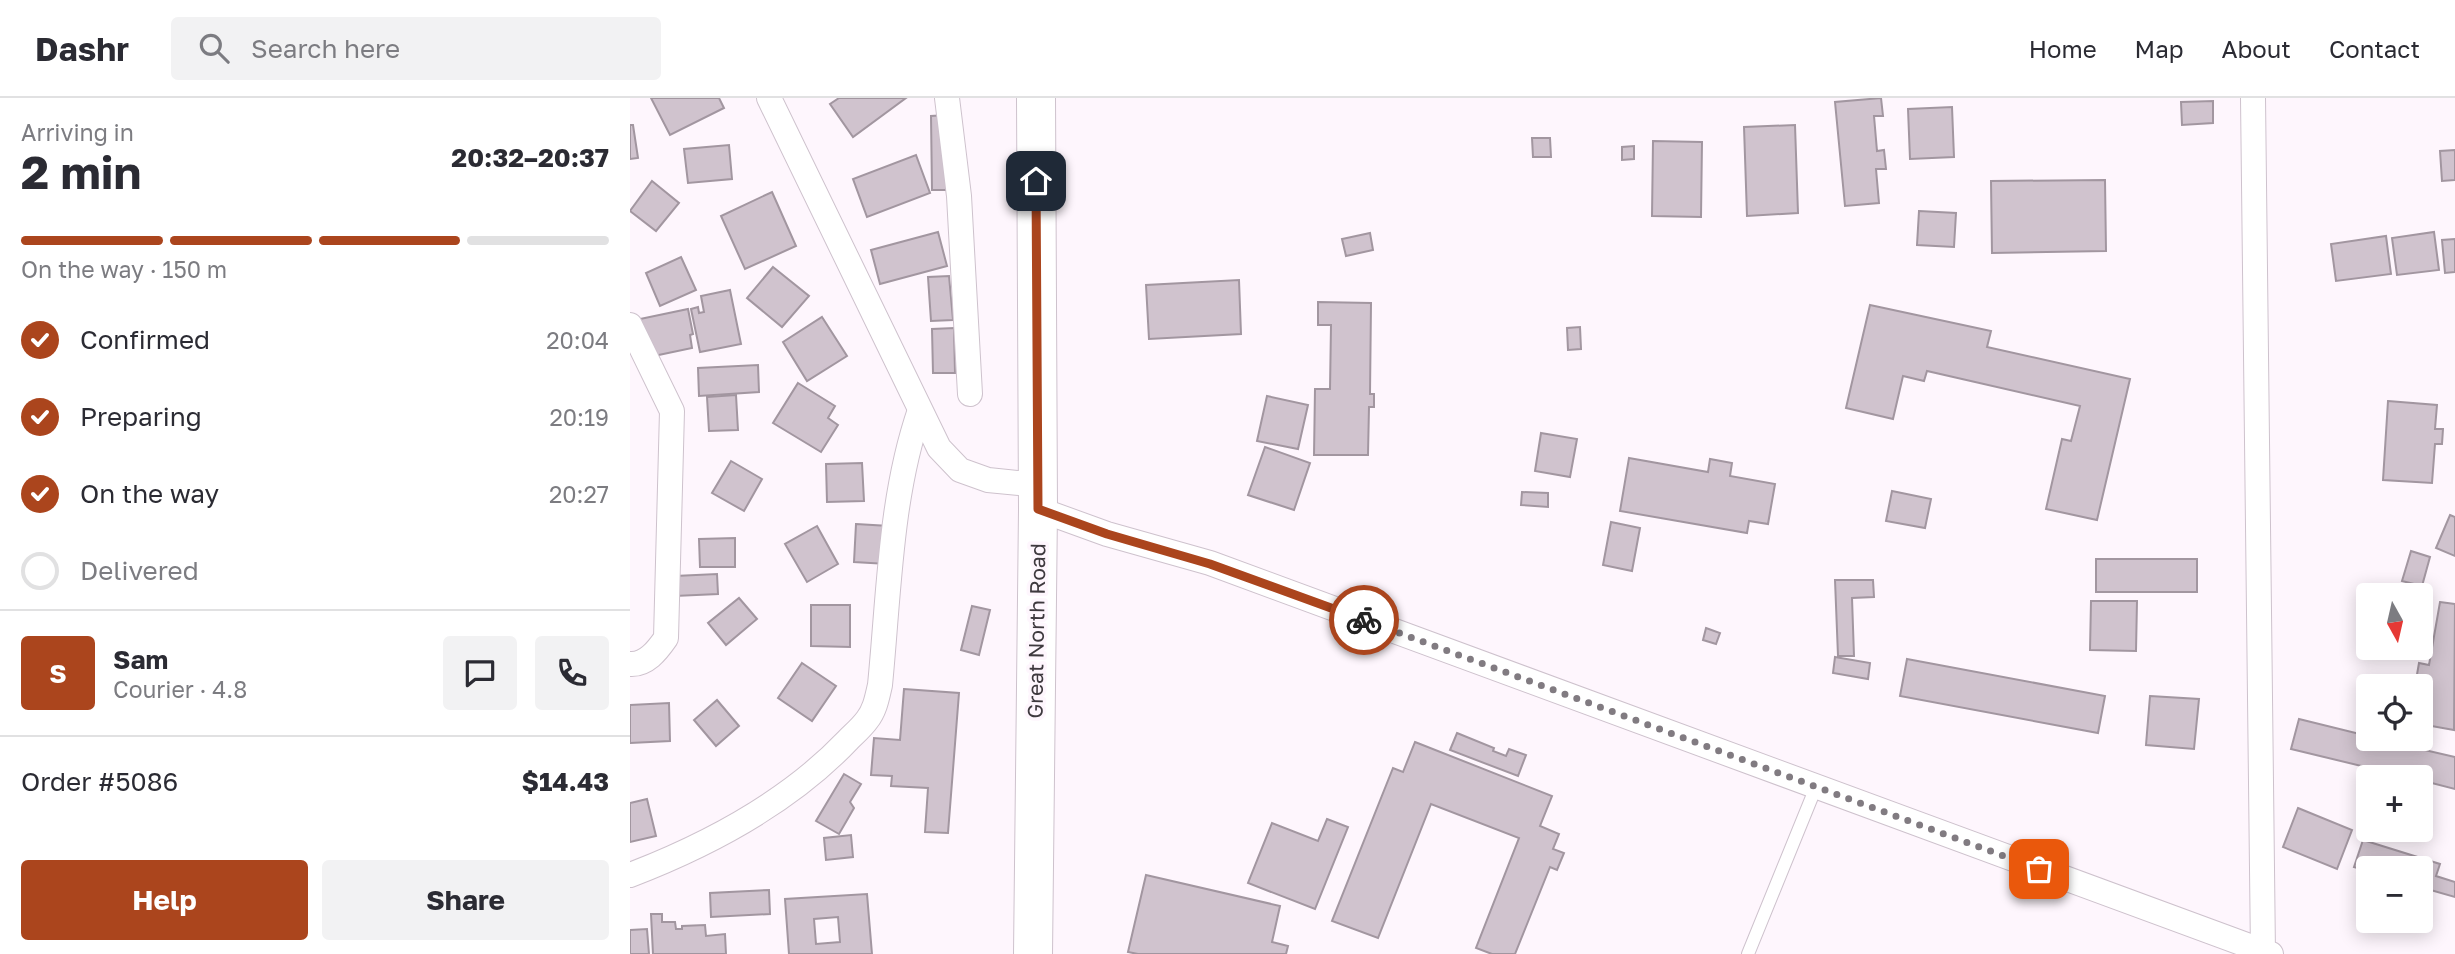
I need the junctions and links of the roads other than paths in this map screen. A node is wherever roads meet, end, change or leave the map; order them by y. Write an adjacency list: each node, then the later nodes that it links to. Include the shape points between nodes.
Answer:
1 (769, 98): 7 (street)
2 (947, 98): 6 (street, via 960,196)
3 (1036, 98): 8 (highway, Great North Road)
4 (2253, 98): 12 (street)
5 (630, 325): 9 (street, via 672,411 666,638 656,653)
6 (970, 394)
7 (920, 410): 8 (street, via 939,448 961,470); 11 (street, via 900,487 877,703 867,720 829,761 779,798 722,832)
8 (1038, 497): 10 (street, via 1107,534 1210,564); 13 (highway, Great North Road)
9 (630, 664)
10 (1816, 787): 12 (street); 14 (lane)
11 (630, 875)
12 (2266, 953)
13 (1032, 954)
14 (1748, 954)

